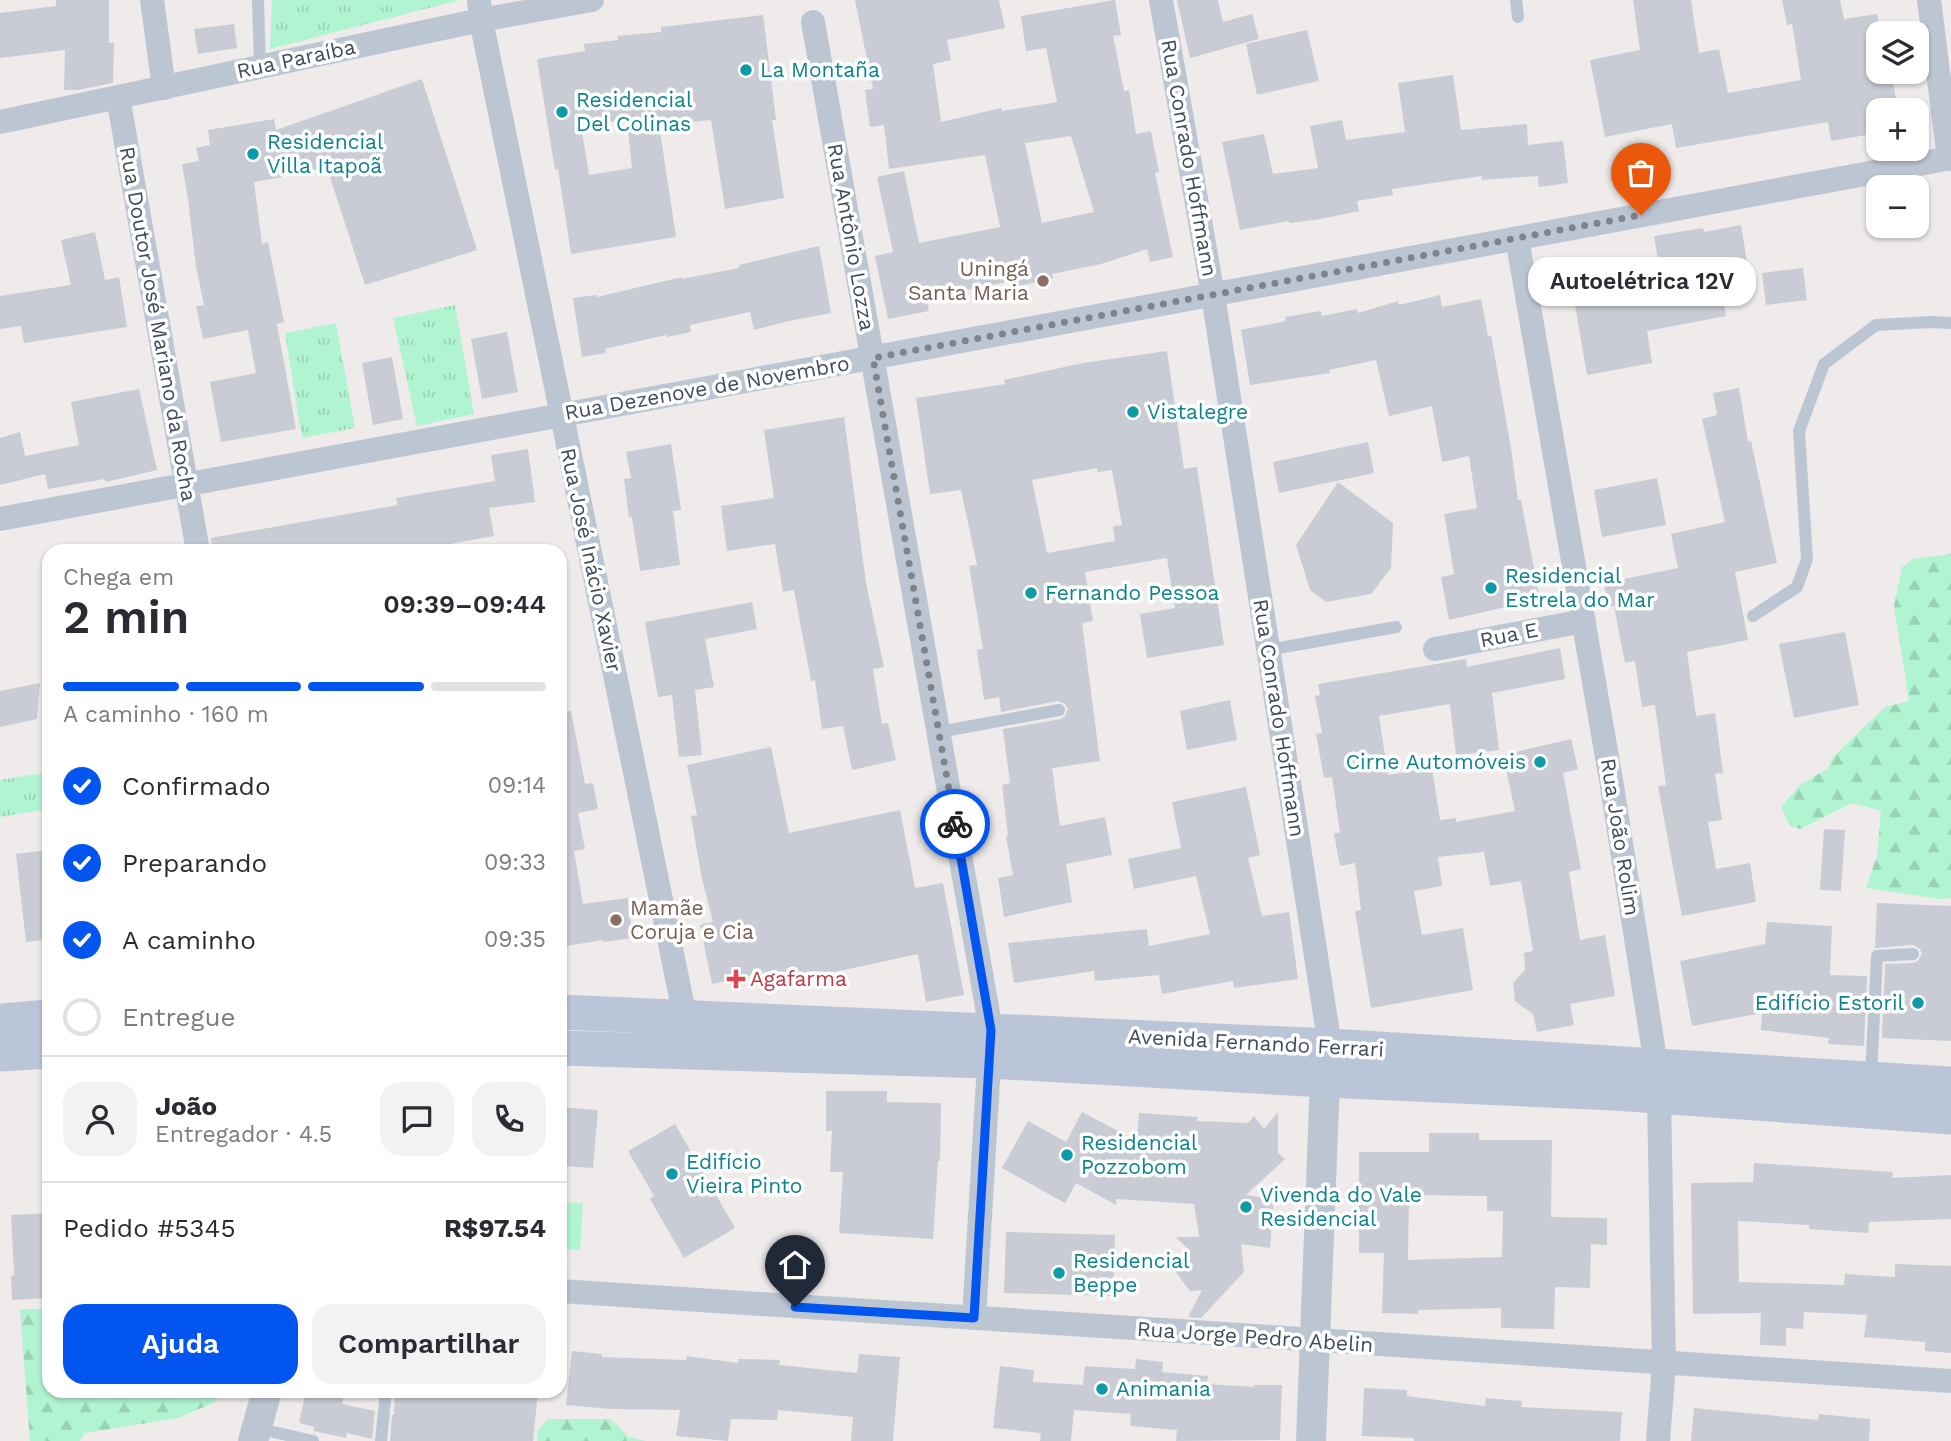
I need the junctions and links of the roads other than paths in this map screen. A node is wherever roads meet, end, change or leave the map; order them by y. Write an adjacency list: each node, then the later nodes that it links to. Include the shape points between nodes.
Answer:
1 (152, 0): 11 (street)
2 (258, 0): 10 (lane)
3 (592, 0): 7 (street, Rua Paraíba)
4 (1161, 0): 16 (street, Rua Conrado Hoffmann)
5 (1516, 0): 8 (lane)
6 (1929, 0): 14 (street)
7 (480, 10): 10 (street, Rua Paraíba); 19 (street, Rua José Inácio Xavier)
8 (1518, 18)
9 (813, 22): 18 (street, Rua Antônio Lozza)
10 (260, 67): 11 (street, Rua Paraíba)
11 (164, 88): 12 (street, Rua Paraíba)
12 (118, 97): 13 (street, Rua Paraíba); 20 (street, Rua Doutor José Mariano da Rocha)
13 (0, 122)
14 (1950, 158): 15 (street, Rua Dezenove de Novembro)
15 (1517, 238): 16 (street, Rua Dezenove de Novembro); 24 (street, Rua João Rolim)
16 (1213, 295): 18 (street, Rua Dezenove de Novembro); 27 (street, Rua Conrado Hoffmann)
17 (1951, 323): 23 (lane, via 1876,325 1824,364 1799,431 1807,559 1797,587)
18 (873, 358): 19 (street, Rua Dezenove de Novembro); 29 (street, Rua Antônio Lozza)
19 (562, 415): 20 (street, Rua Dezenove de Novembro); 32 (street, Rua José Inácio Xavier)
20 (186, 485): 21 (street, Rua Dezenove de Novembro); 22 (street, Rua Doutor José Mariano da Rocha)
21 (0, 519)
22 (197, 544)
23 (1753, 616)
24 (1584, 621): 26 (street, Rua E); 42 (street, Rua João Rolim)
25 (1396, 627): 27 (lane)
26 (1435, 649)
27 (1268, 650): 36 (street, Rua Conrado Hoffmann)
28 (1059, 710): 29 (lane)
29 (939, 732): 35 (street, Rua Antônio Lozza)
30 (1913, 954): 40 (lane, via 1877,956)
31 (567, 1012): 32 (main road, Avenida Fernando Ferrari)
32 (685, 1017): 35 (main road, Avenida Fernando Ferrari)
33 (42, 1018): 34 (main road)
34 (0, 1021)
35 (990, 1046): 36 (main road, Avenida Fernando Ferrari); 37 (main road, Avenida Fernando Ferrari); 41 (main road, Avenida Fernando Ferrari); 46 (street, Rua Antônio Lozza)
36 (1330, 1046): 41 (street, Rua Conrado Hoffmann); 42 (main road, Avenida Fernando Ferrari)
37 (567, 1048)
38 (42, 1051): 39 (main road)
39 (0, 1054)
40 (1870, 1079): 42 (main road, Avenida Fernando Ferrari); 43 (main road, Avenida Fernando Ferrari)
41 (1325, 1080): 42 (main road, Avenida Fernando Ferrari); 47 (street, Rua Conrado Hoffmann)
42 (1658, 1081): 44 (main road, Avenida Fernando Ferrari); 48 (street, Rua João Rolim)
43 (1951, 1084)
44 (1951, 1117)
45 (567, 1291): 46 (street, Rua Jorge Pedro Abelin)
46 (974, 1318): 47 (street, Rua Jorge Pedro Abelin)
47 (1315, 1341): 48 (street, Rua Jorge Pedro Abelin); 55 (street, Rua Conrado Hoffmann)
48 (1664, 1364): 49 (street, Rua Jorge Pedro Abelin); 56 (street, Rua João Rolim)
49 (1951, 1381)
50 (265, 1398): 52 (street)
51 (385, 1398): 54 (lane)
52 (255, 1434): 53 (lane)
53 (313, 1441)
54 (381, 1441)
55 (1311, 1441)
56 (1658, 1441)

